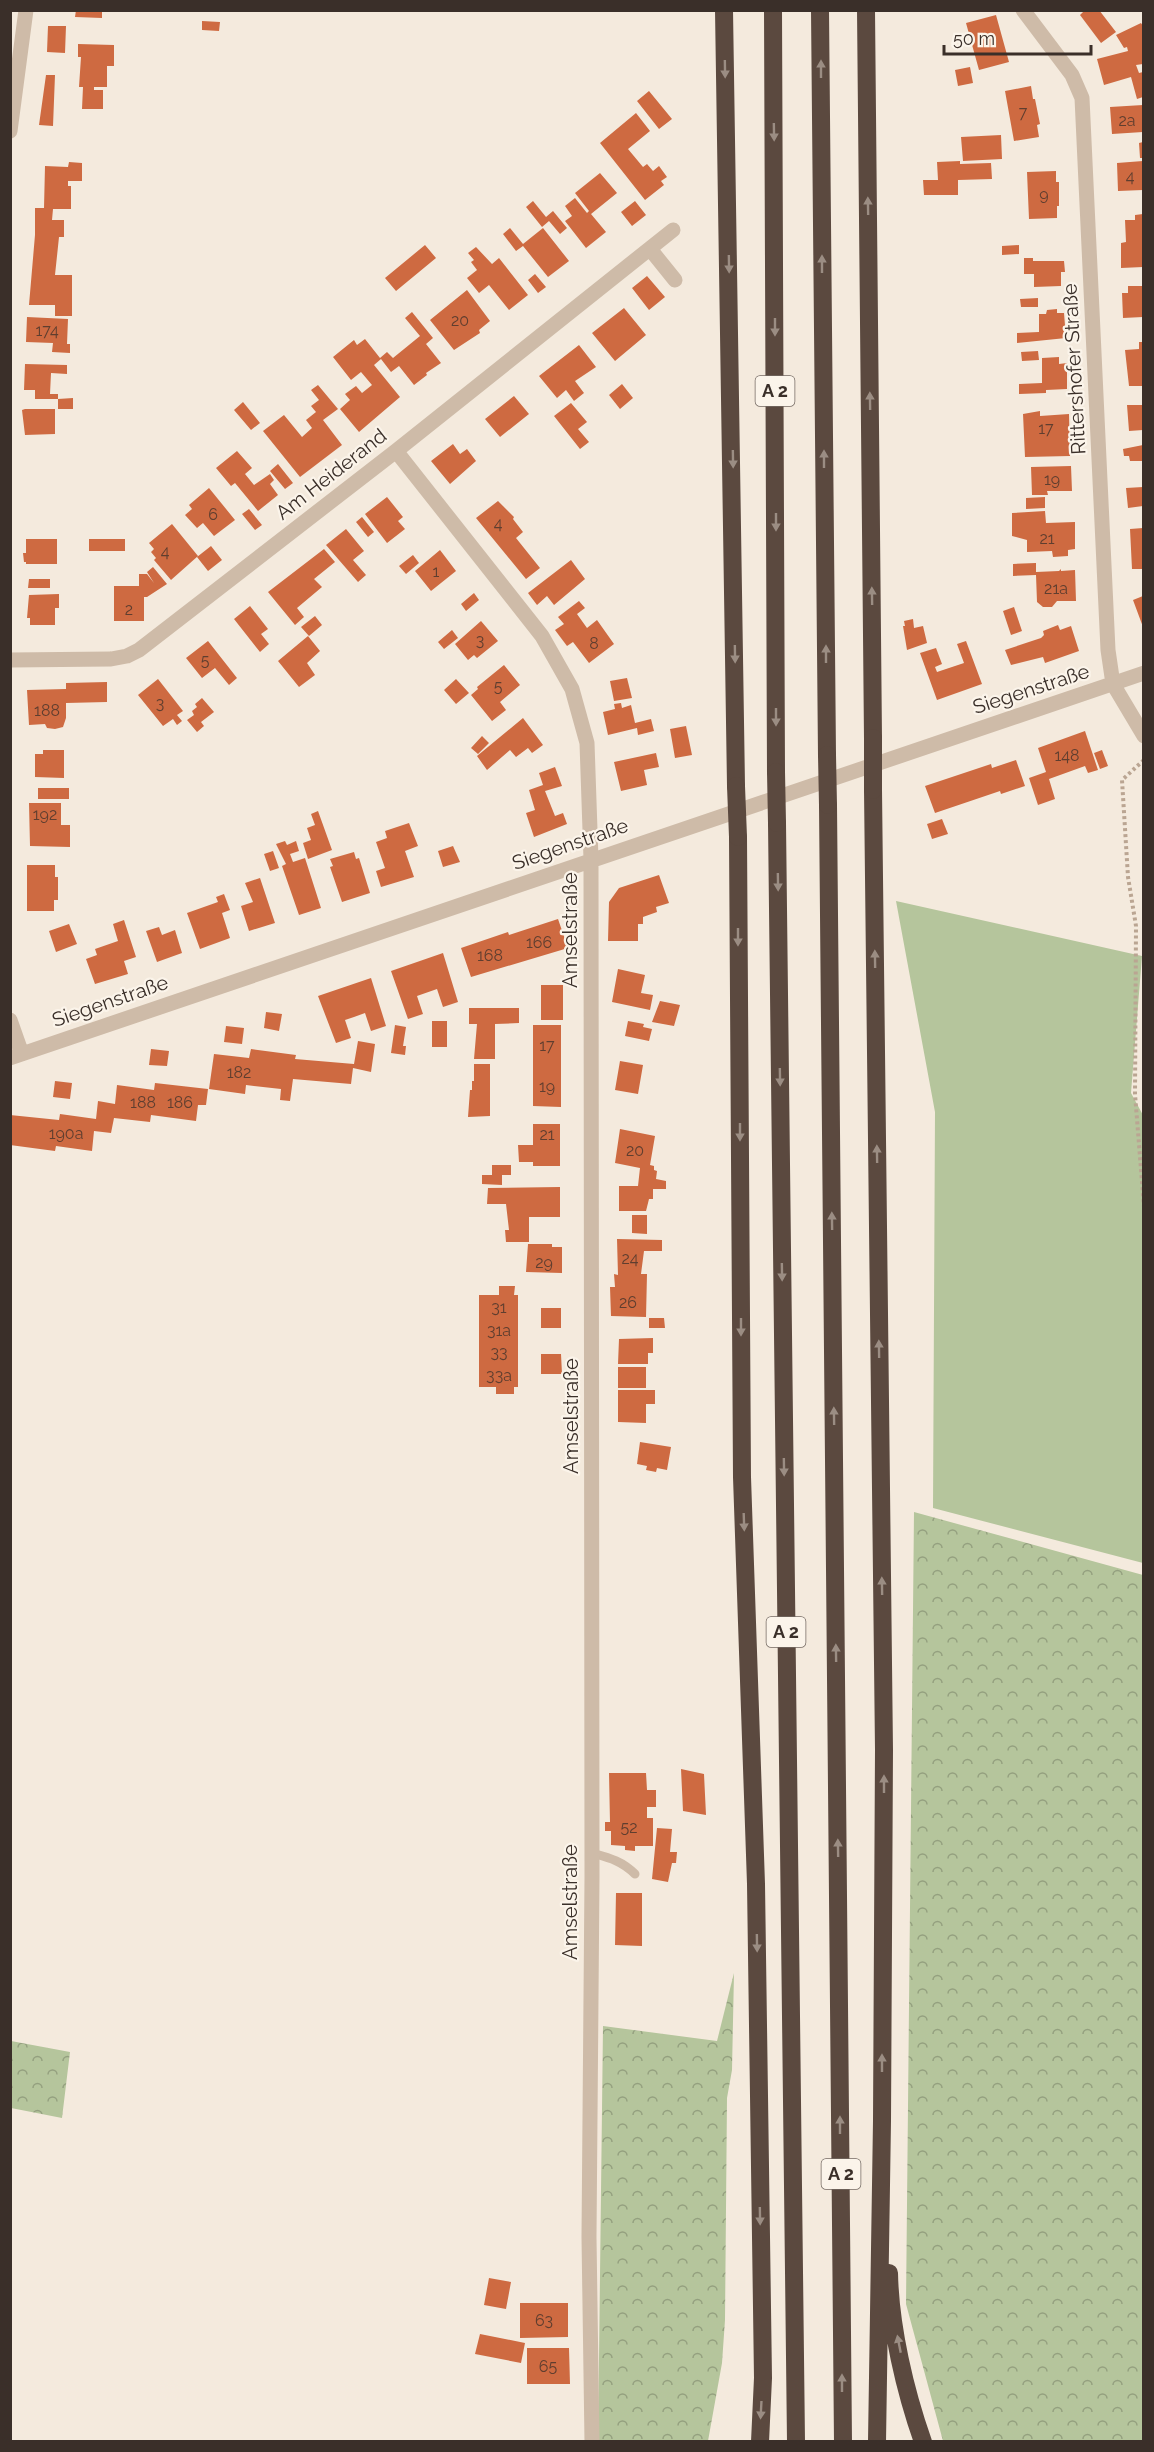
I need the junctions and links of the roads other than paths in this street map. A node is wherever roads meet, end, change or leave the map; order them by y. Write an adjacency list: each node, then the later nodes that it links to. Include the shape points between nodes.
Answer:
1 (26, 10): 7 (street)
2 (724, 10): 23 (highway, one-way to 23, bridge, via 738,837 742,1477 756,1884 763,2378)
3 (773, 10): 24 (highway, A 2, one-way to 24, bridge, via 776,772)
4 (820, 10): 25 (highway, A 2, one-way to 4, bridge)
5 (866, 10): 21 (highway, one-way to 5, bridge, via 884,1738)
6 (1023, 10): 14 (street, Rittershofer Straße, via 1072,75 1082,98 1108,650)
7 (10, 131)
8 (673, 230): 9 (street, Am Heiderand)
9 (650, 249): 10 (street); 11 (street, Am Heiderand)
10 (675, 280)
11 (396, 451): 12 (street, Am Heiderand, via 139,650 111,659); 16 (street, Amselstraße, via 542,636 572,689 587,743)
12 (10, 660)
13 (1143, 673): 14 (street, Siegenstraße)
14 (1113, 684): 15 (street, Rittershofer Straße); 16 (street, Siegenstraße)
15 (1143, 736)
16 (591, 859): 18 (street, Siegenstraße); 19 (street, Amselstraße)
17 (10, 1020): 18 (street)
18 (16, 1056)
19 (592, 1853): 20 (lane, via 615,1859); 22 (street, Amselstraße)
20 (635, 1874)
21 (882, 2121): 26 (highway); 27 (highway, one-way to 21, via 905,2379 889,2277 889,2173)
22 (591, 2442)
23 (760, 2442)
24 (796, 2442)
25 (843, 2442)
26 (877, 2442)
27 (923, 2442)

